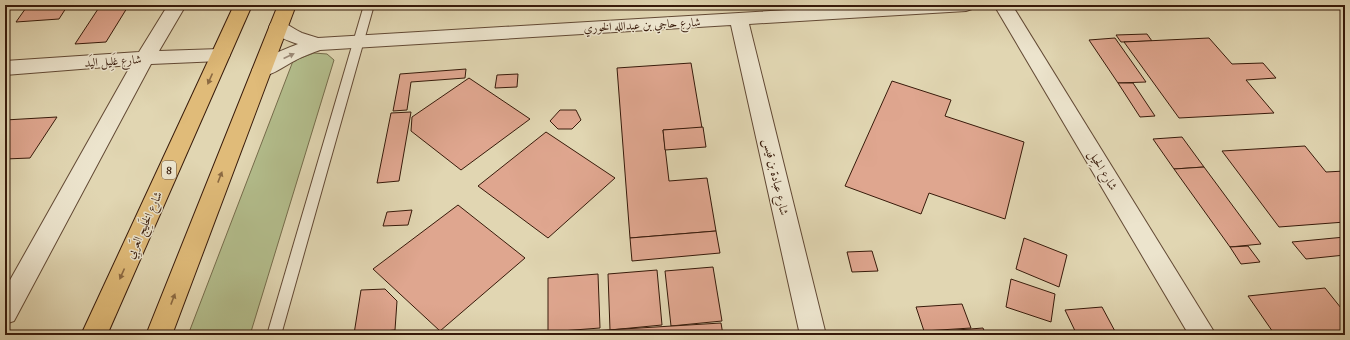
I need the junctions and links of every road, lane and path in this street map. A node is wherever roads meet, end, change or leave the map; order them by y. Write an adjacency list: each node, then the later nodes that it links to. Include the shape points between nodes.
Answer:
1 (177, 5): 12 (street)
2 (243, 5): 11 (highway, شارع الخَلِيج العَربِي / 8)
3 (287, 5): 8 (highway)
4 (369, 5): 9 (lane)
5 (966, 5): 7 (street, شارع حاجي بن عبدالله الخوري)
6 (1003, 5): 20 (street, شارع الحِيل)
7 (739, 19): 9 (street, شارع حاجي بن عبدالله الخوري); 19 (street, شارع عبادة بن قيس)
8 (278, 28): 10 (street, شارع حاجي بن عبدالله الخوري); 14 (highway)
9 (359, 42): 10 (street, شارع حاجي بن عبدالله الخوري); 18 (lane)
10 (317, 44): 14 (street, شارع حاجي بن عبدالله الخوري, one-way to 10, via 289,55)
11 (220, 55): 12 (street, شارع غَلِيل اليَد); 16 (highway, شارع الخَلِيج العَربِي / 8, one-way to 16)
12 (145, 58): 13 (street, شارع غَلِيل اليَد); 15 (street)
13 (5, 68)
14 (262, 70): 17 (highway, one-way to 14)
15 (5, 313)
16 (94, 335)
17 (159, 335)
18 (274, 335)
19 (813, 335)
20 (1203, 335)

